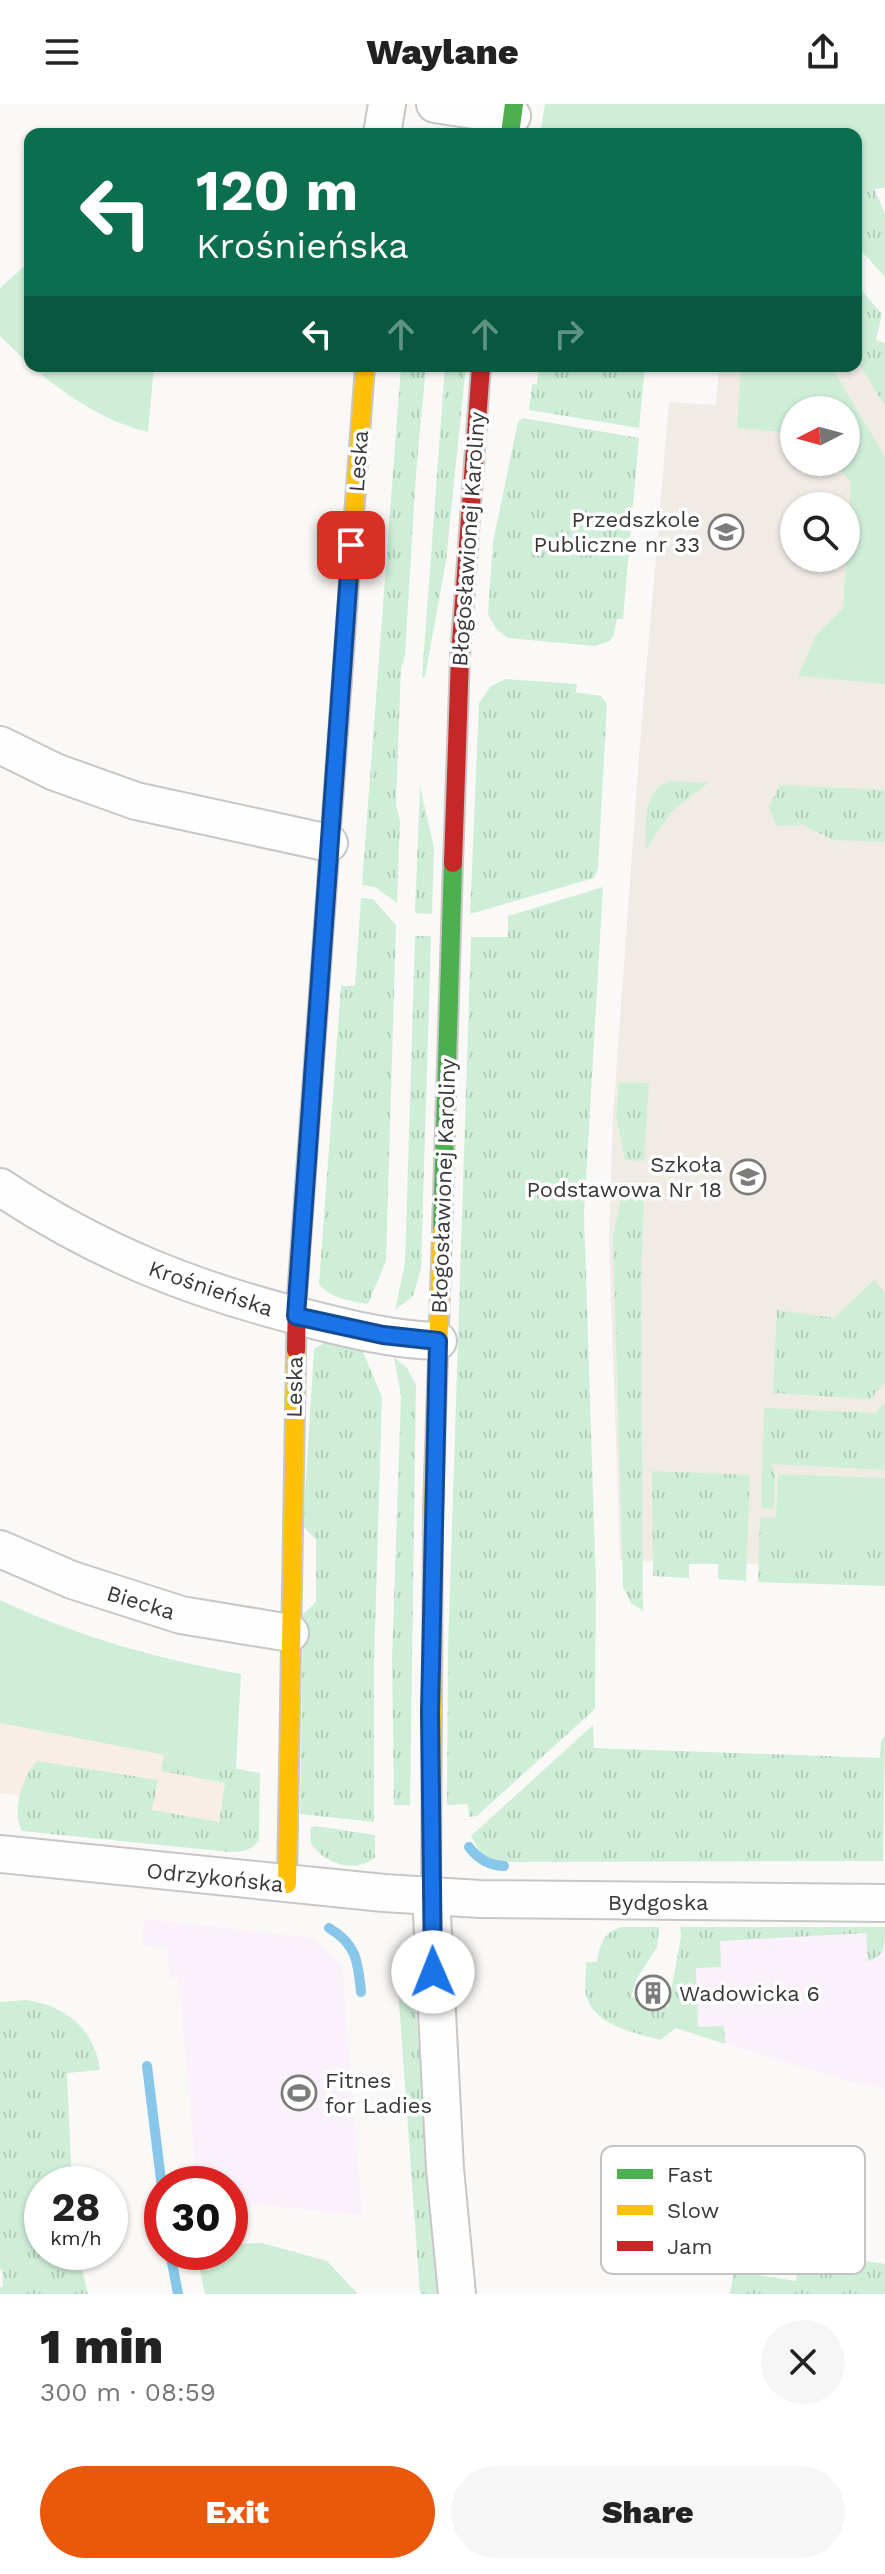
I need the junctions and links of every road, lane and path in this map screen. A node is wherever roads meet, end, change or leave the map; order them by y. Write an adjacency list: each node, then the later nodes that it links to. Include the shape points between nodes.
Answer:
1 (387, 104): 4 (street)
2 (435, 104): 3 (street)
3 (512, 118)
4 (383, 128)
5 (365, 372): 8 (street, Leska)
6 (481, 372): 11 (street, Błogosławionej Karoliny, via 460,657)
7 (0, 745): 8 (street, via 55,772 136,801)
8 (329, 843): 10 (street, Leska)
9 (0, 1187): 10 (street, Krośnieńska, via 102,1248 190,1284)
10 (296, 1316): 11 (street, Krośnieńska); 13 (street, Leska)
11 (438, 1341): 16 (street, Błogosławionej Karoliny)
12 (0, 1549): 13 (street, Biecka, via 72,1580 181,1615)
13 (290, 1633): 15 (street, Leska)
14 (0, 1854): 15 (street, Odrzykońska)
15 (287, 1884): 16 (street, Odrzykońska)
16 (431, 1895): 17 (street, Bydgoska, via 575,1902); 18 (street, Błogosławionej Karoliny)
17 (885, 1903)
18 (457, 2294)

